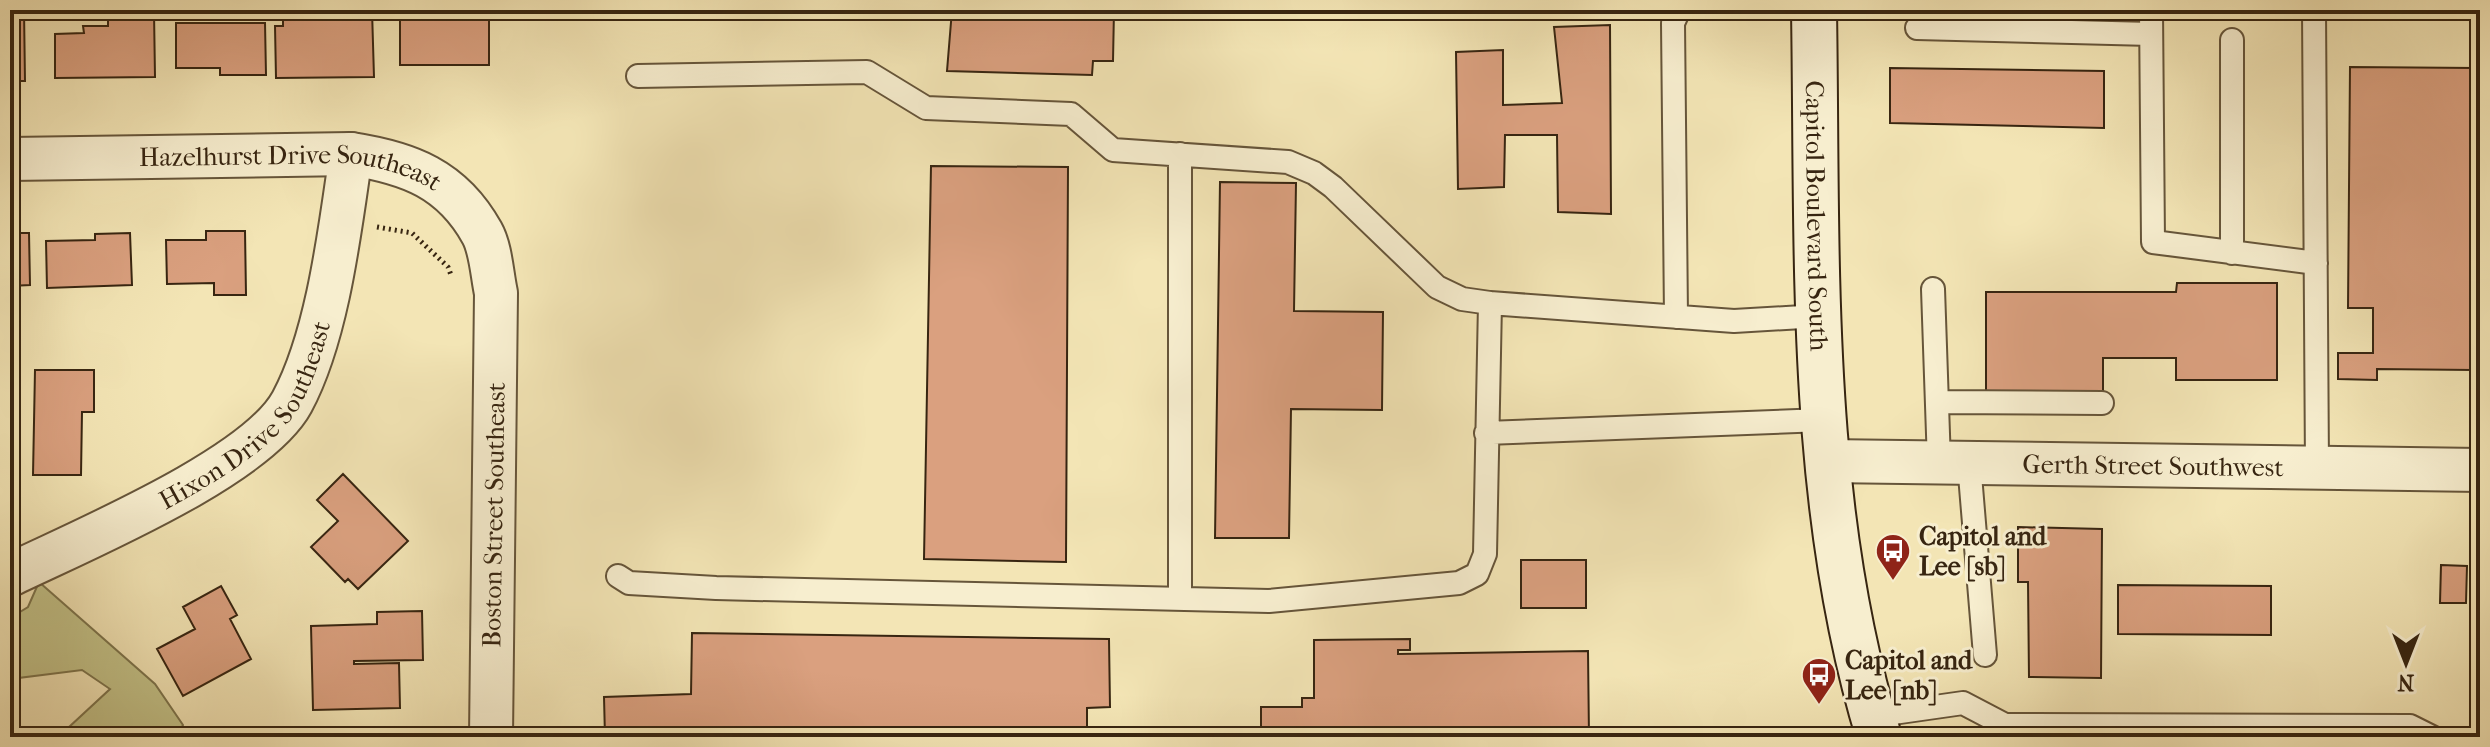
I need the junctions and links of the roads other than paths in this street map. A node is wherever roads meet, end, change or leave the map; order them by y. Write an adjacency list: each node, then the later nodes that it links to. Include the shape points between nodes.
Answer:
1 (1679, 10): 18 (lane, via 1673,23)
2 (1814, 10): 17 (main road, Capitol Boulevard South)
3 (2151, 10): 6 (lane)
4 (2314, 10): 13 (lane)
5 (1917, 28): 6 (lane)
6 (2151, 34): 12 (lane, via 2153,242)
7 (2232, 40): 12 (lane)
8 (638, 76): 10 (lane, via 867,72 926,108 1071,114 1113,150)
9 (351, 154): 11 (street, Hazelhurst Drive Southeast); 15 (street, Hazelhurst Drive Southeast, via 394,161 443,183 483,234); 26 (street, Hixon Drive Southeast, via 313,346 292,402 267,436 164,501)
10 (1180, 154): 16 (lane, via 1288,162 1314,173 1437,287 1462,299); 28 (lane)
11 (10, 159)
12 (2232, 253): 13 (lane)
13 (2316, 263): 24 (lane)
14 (1933, 289): 19 (lane)
15 (496, 293): 33 (street, Boston Street Southeast)
16 (1490, 303): 18 (lane); 21 (lane)
17 (1819, 316): 18 (lane, via 1734,321); 22 (main road, Capitol Boulevard South)
18 (1676, 317)
19 (1937, 402): 20 (lane); 23 (lane)
20 (2102, 403)
21 (1486, 433): 22 (lane); 28 (lane, via 1485,554 1477,574 1459,583 1311,598)
22 (1825, 441): 23 (street, Gerth Street Southwest); 30 (main road, Capitol Boulevard South, via 1847,603)
23 (1954, 463): 24 (street, Gerth Street Southwest); 29 (lane)
24 (2317, 467): 25 (street, Gerth Street Southwest)
25 (2480, 470)
26 (10, 575)
27 (618, 576): 28 (lane, via 629,583 716,588)
28 (1180, 599)
29 (1985, 655)
30 (1876, 726): 31 (lane, via 1963,703)
31 (2007, 731): 32 (lane)
32 (2372, 732): 34 (lane, via 2410,726)
33 (491, 737)
34 (2432, 737)

